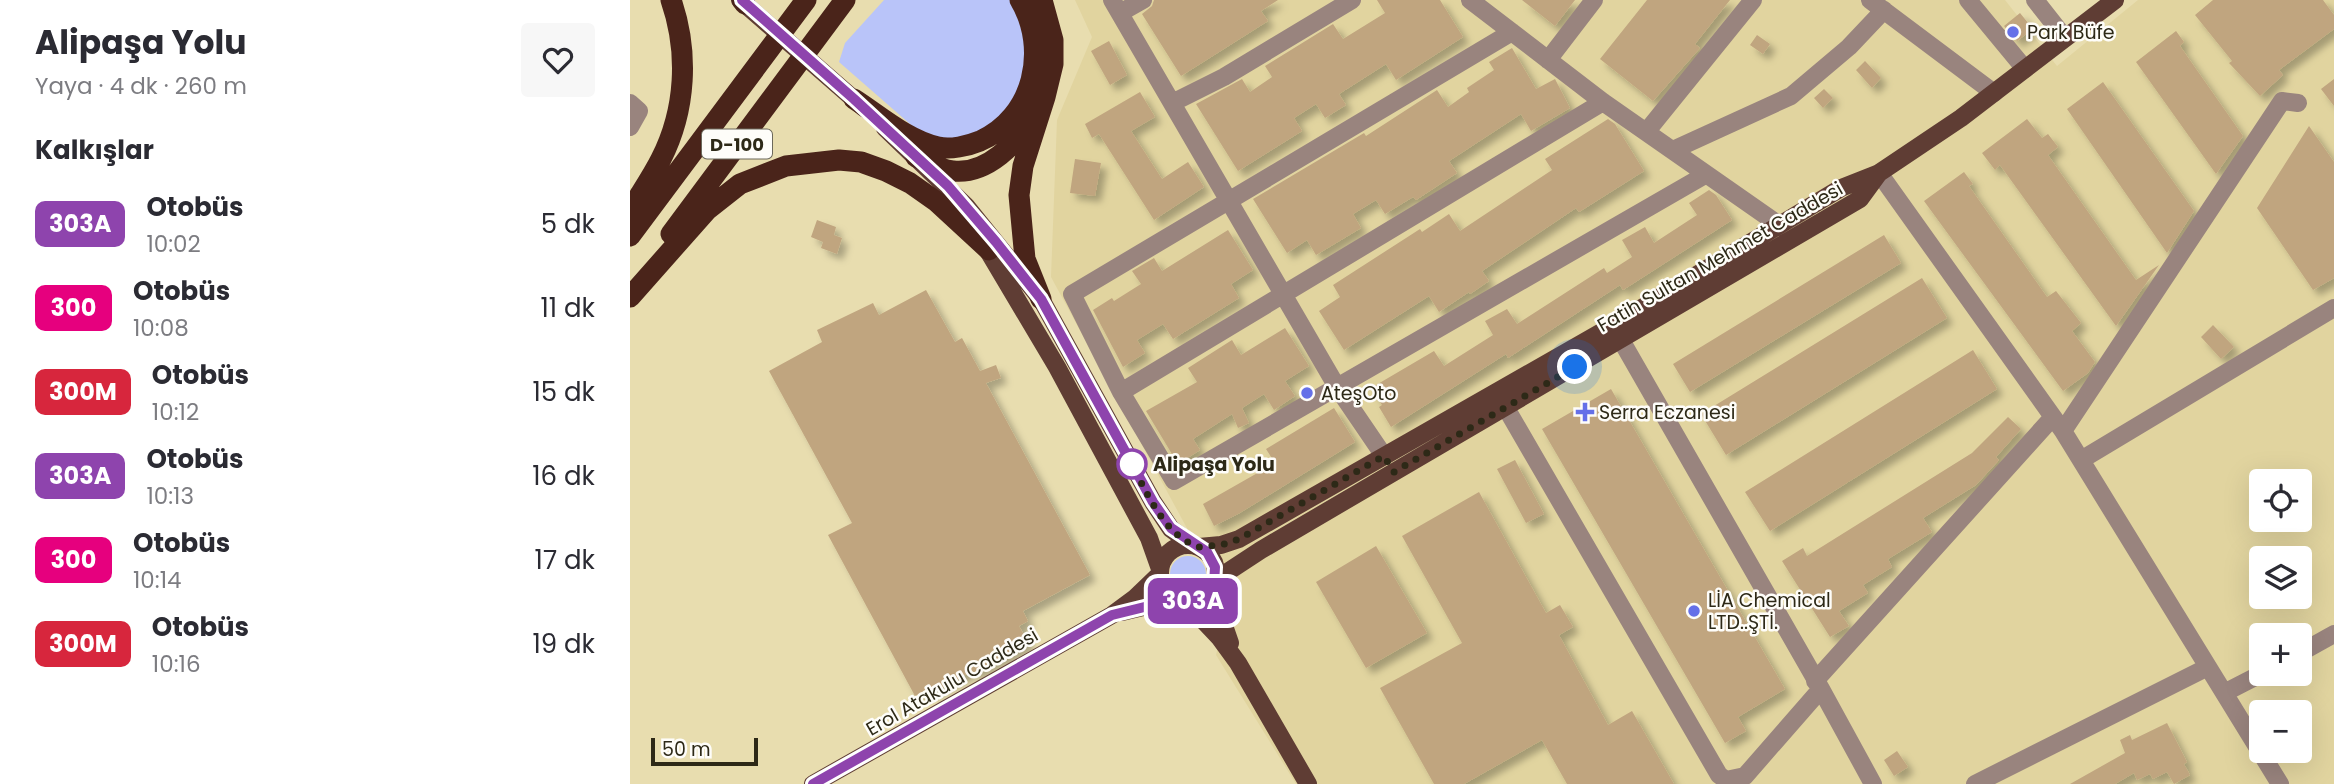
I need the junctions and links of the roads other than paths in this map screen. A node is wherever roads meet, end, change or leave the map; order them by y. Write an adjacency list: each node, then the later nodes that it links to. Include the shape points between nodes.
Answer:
1 (671, 0): 37 (highway, via 683,45 677,120 661,159)
2 (804, 0): 39 (highway, D-100)
3 (845, 0): 20 (highway, D-100)
4 (860, 0): 20 (highway)
5 (1020, 0): 25 (highway, via 1032,33 1034,68 1014,117 992,135 972,144 939,147 914,137)
6 (1042, 0): 24 (highway, via 1053,40)
7 (1143, 0): 17 (street)
8 (1352, 0): 28 (street)
9 (1470, 0): 18 (street)
10 (1594, 0): 21 (street)
11 (1754, 0): 31 (street)
12 (1968, 0): 22 (street)
13 (2035, 0): 19 (street)
14 (2115, 0): 19 (main road, Fatih Sultan Mehmet Caddesi)
15 (743, 1): 25 (main road)
16 (1877, 5): 23 (street); 32 (street, via 1849,47 1791,96)
17 (1116, 7): 28 (street)
18 (1511, 32): 21 (street); 36 (street)
19 (2065, 38): 22 (main road, Fatih Sultan Mehmet Caddesi)
20 (813, 42): 42 (highway, D-100)
21 (1548, 60): 26 (street)
22 (2025, 69): 23 (main road, Fatih Sultan Mehmet Caddesi)
23 (1994, 93): 34 (main road, Fatih Sultan Mehmet Caddesi)
24 (1045, 97): 33 (highway, via 1028,126 986,165 952,171); 45 (highway, via 1023,166 1019,195 1026,260)
25 (854, 99): 33 (main road)
26 (1603, 102): 31 (street); 43 (street)
27 (630, 103): 30 (street, via 639,111)
28 (1172, 103): 36 (street)
29 (2298, 103): 51 (street, via 2281,101)
30 (630, 127)
31 (1647, 131): 32 (street)
32 (1674, 150): 35 (street)
33 (916, 157): 41 (main road); 45 (main road, via 966,206)
34 (1880, 173): 38 (main road, Fatih Sultan Mehmet Caddesi, via 1841,188); 40 (main road, Fatih Sultan Mehmet Caddesi, via 1860,199); 51 (street)
35 (1706, 175): 38 (street); 48 (street)
36 (1228, 201): 43 (street); 49 (street, via 1072,294)
37 (630, 211)
38 (1778, 224): 40 (main road); 47 (main road, Fatih Sultan Mehmet Caddesi)
39 (630, 236)
40 (1789, 243): 47 (main road, Fatih Sultan Mehmet Caddesi)
41 (989, 250): 44 (highway, via 937,202 886,171 839,160 786,166 740,184 707,210); 56 (main road, via 1149,538)
42 (630, 289)
43 (1283, 295): 48 (street); 49 (street)
44 (630, 297)
45 (1041, 299): 55 (main road, via 1153,502 1171,528)
46 (2334, 309): 53 (street)
47 (1616, 333): 50 (main road, Fatih Sultan Mehmet Caddesi); 52 (main road, Fatih Sultan Mehmet Caddesi); 65 (street)
48 (1337, 387): 49 (street, via 1174,481); 52 (street)
49 (1121, 392)
50 (1506, 408): 54 (main road, Fatih Sultan Mehmet Caddesi); 65 (street, via 1719,775 1726,780 1745,776)
51 (2058, 424): 53 (street); 65 (street)
52 (1384, 456): 54 (main road); 55 (main road, Fatih Sultan Mehmet Caddesi, via 1239,539)
53 (2081, 460): 63 (street)
54 (1394, 472): 57 (main road, Fatih Sultan Mehmet Caddesi, via 1261,550)
55 (1196, 546): 56 (main road, via 1172,550); 57 (main road, via 1212,559)
56 (1160, 572): 58 (main road, via 1164,589); 59 (main road)
57 (1212, 586): 58 (main road, via 1200,598); 62 (main road)
58 (1181, 600): 59 (main road); 62 (main road)
59 (1112, 615): 67 (main road, Erol Atakulu Caddesi)
60 (2334, 634): 61 (street)
61 (2312, 646)
62 (1238, 663): 68 (main road)
63 (2208, 667): 66 (street); 70 (street)
64 (2249, 680): 66 (street)
65 (1818, 685): 69 (street)
66 (2224, 693): 71 (street)
67 (813, 784)
68 (1308, 784)
69 (1872, 784)
70 (1975, 784)
71 (2280, 784)

